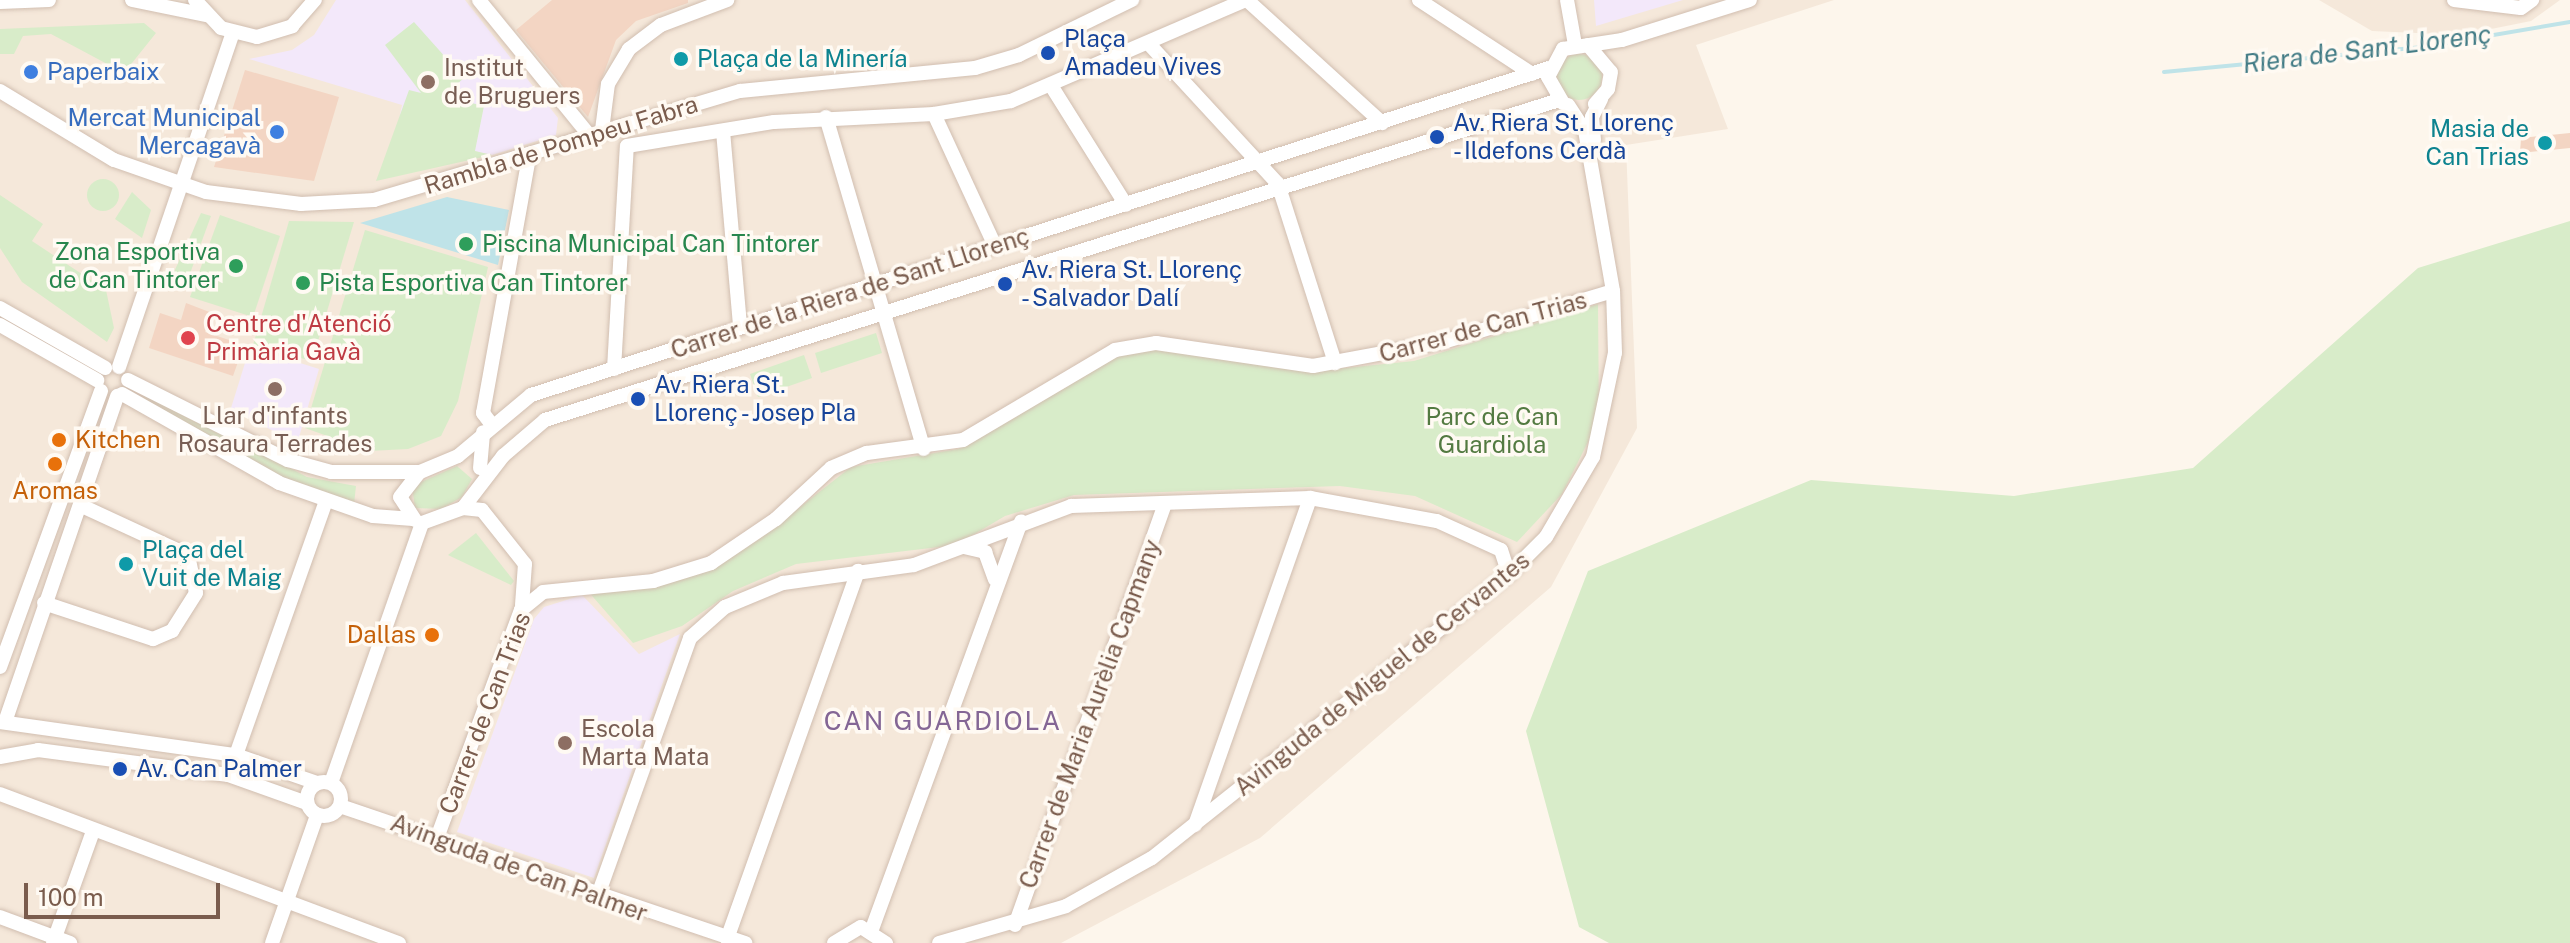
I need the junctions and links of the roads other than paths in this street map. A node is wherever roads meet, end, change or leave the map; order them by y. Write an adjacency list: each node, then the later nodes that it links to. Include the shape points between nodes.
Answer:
1 (49, 0): 13 (street)
2 (132, 0): 15 (street)
3 (195, 0): 15 (street)
4 (315, 0): 16 (street, via 281,32)
5 (479, 0): 31 (street)
6 (1132, 0): 30 (street, Rambla de Pompeu Fabra, via 1019,55 975,68 740,91)
7 (1246, 0): 18 (street); 29 (street)
8 (1419, 0): 22 (street)
9 (1567, 0): 19 (street)
10 (1750, 0): 17 (street)
11 (2454, 0): 12 (street, via 2521,8)
12 (2532, 0)
13 (0, 2)
14 (725, 2): 31 (street, via 661,25 629,49 608,84)
15 (206, 15): 16 (street)
16 (233, 33): 36 (street)
17 (1622, 40): 19 (street); 20 (street)
18 (1149, 44): 23 (street); 35 (street)
19 (1581, 45): 20 (street); 21 (street, Carrer de la Riera de Sant Llorenç)
20 (1609, 63): 25 (street, via 1610,84)
21 (1549, 68): 22 (street, Carrer de la Riera de Sant Llorenç); 26 (street)
22 (1532, 74): 29 (street, Carrer de la Riera de Sant Llorenç)
23 (1052, 87): 27 (street); 38 (street)
24 (0, 91): 36 (street, Rambla de Pompeu Fabra, via 114,160)
25 (1601, 99): 26 (street); 95 (street, Avinguda de Miguel de Cervantes, via 1592,130 1621,301 1621,377 1605,449 1563,528 1520,577 1179,848 1069,912)
26 (1564, 103): 37 (street); 41 (street, Avinguda de Miguel de Cervantes, via 1585,131)
27 (934, 114): 28 (street); 39 (street)
28 (826, 117): 32 (street); 40 (street)
29 (1382, 123): 35 (street, Carrer de la Riera de Sant Llorenç)
30 (634, 124): 31 (street, Rambla de Pompeu Fabra); 33 (street)
31 (602, 131): 33 (street); 34 (street, Rambla de Pompeu Fabra)
32 (723, 131): 33 (street); 45 (street)
33 (634, 145): 47 (street)
34 (529, 157): 36 (street, Rambla de Pompeu Fabra, via 374,200 251,200); 51 (street)
35 (1255, 163): 37 (street); 38 (street, Carrer de la Riera de Sant Llorenç)
36 (182, 184): 48 (street)
37 (1278, 184): 43 (street); 46 (street)
38 (1126, 205): 39 (street, Carrer de la Riera de Sant Llorenç)
39 (995, 246): 40 (street, Carrer de la Riera de Sant Llorenç)
40 (872, 284): 43 (street); 45 (street, Carrer de la Riera de Sant Llorenç)
41 (1613, 291): 46 (street, Carrer de Can Trias, via 1443,342); 65 (street, Avinguda de Miguel de Cervantes, via 1615,353 1603,431 1563,514)
42 (0, 308): 48 (street)
43 (881, 313): 52 (street); 55 (street, via 545,420)
44 (0, 325): 48 (street)
45 (740, 327): 47 (street, Carrer de la Riera de Sant Llorenç)
46 (1335, 363): 52 (street, Carrer de Can Trias, via 1285,365 1134,345 1082,367 963,440)
47 (614, 369): 51 (street, Carrer de la Riera de Sant Llorenç, via 531,395)
48 (105, 377): 49 (street); 50 (street); 70 (street)
49 (128, 380): 50 (street); 54 (street, Carrer de la Riera de Sant Llorenç, via 288,460 331,472)
50 (119, 395): 57 (street, via 279,483); 59 (street)
51 (486, 424): 53 (street, Carrer de la Riera de Sant Llorenç); 55 (street)
52 (924, 449): 67 (street, Carrer de Can Trias, via 867,453 831,468 776,519 711,563 653,581)
53 (458, 456): 54 (street, Carrer de la Riera de Sant Llorenç); 55 (street)
54 (420, 472): 61 (street, via 400,497)
55 (481, 477): 60 (street); 67 (street, via 538,573)
56 (1310, 498): 58 (street); 65 (street, via 1437,521 1501,550); 78 (street)
57 (326, 501): 61 (street); 72 (street)
58 (1165, 504): 62 (street, via 1101,502); 84 (street, Carrer de Maria Aurèlia Capmany)
59 (80, 505): 68 (street); 68 (street, via 188,555 196,593 172,631 153,639)
60 (463, 508): 61 (street); 69 (street, via 482,510 525,564 529,580)
61 (418, 521): 74 (street)
62 (1021, 521): 63 (street); 66 (street)
63 (964, 547): 64 (street, via 914,565); 66 (street, via 990,557)
64 (858, 571): 81 (street, via 783,583 725,607 696,630); 86 (street)
65 (1509, 574): 78 (street, Avinguda de Miguel de Cervantes)
66 (995, 586): 85 (street)
67 (560, 588): 69 (street, Carrer de Can Trias)
68 (44, 603): 71 (street)
69 (521, 610): 80 (street, Carrer de Can Trias)
70 (0, 667)
71 (5, 723): 72 (street); 73 (street)
72 (236, 755): 74 (street)
73 (3, 756): 77 (street, via 38,750 228,775)
74 (324, 783): 76 (street); 77 (street)
75 (0, 794): 79 (street)
76 (340, 806): 77 (street); 80 (street, Avinguda de Can Palmer)
77 (312, 809): 82 (street)
78 (1195, 825): 84 (street, Avinguda de Miguel de Cervantes, via 1121,878)
79 (93, 831): 82 (street); 87 (street)
80 (437, 838): 81 (street, Avinguda de Can Palmer)
81 (598, 895): 86 (street, Avinguda de Can Palmer)
82 (287, 899): 90 (street); 91 (street)
83 (0, 917): 87 (street)
84 (1015, 925): 94 (street, Avinguda de Miguel de Cervantes)
85 (872, 929): 88 (street); 93 (street, via 851,928)
86 (727, 939): 92 (street, Avinguda de Can Palmer)
87 (54, 940): 89 (street)
88 (887, 942)
89 (70, 943)
90 (272, 943)
91 (399, 943)
92 (745, 943)
93 (834, 943)
94 (939, 943)
95 (978, 943)

